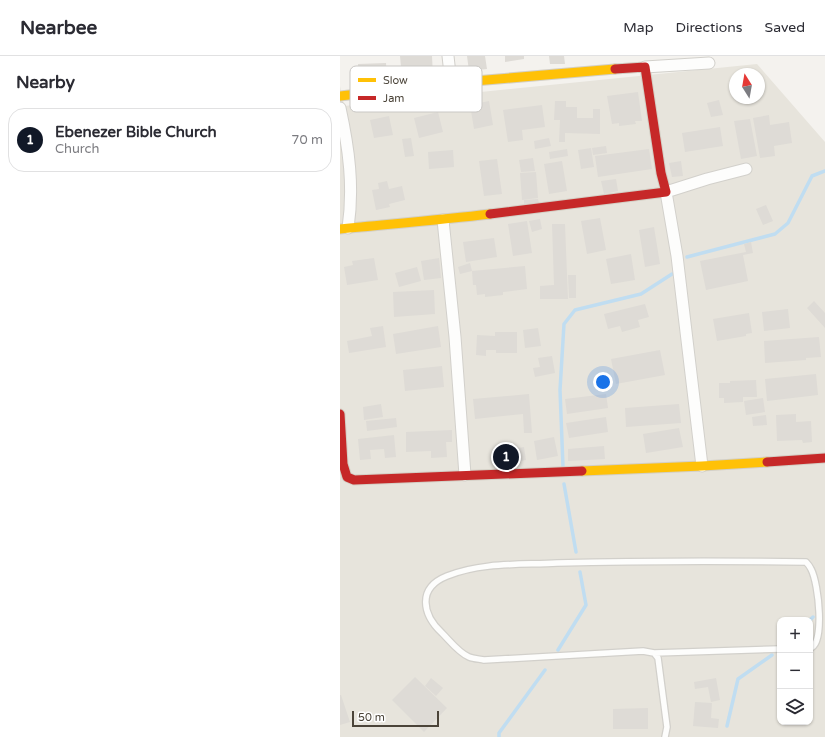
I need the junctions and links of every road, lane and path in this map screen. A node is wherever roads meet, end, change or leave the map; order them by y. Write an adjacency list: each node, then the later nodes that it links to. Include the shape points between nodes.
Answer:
1 (448, 56): 3 (street)
2 (709, 63): 4 (street)
3 (449, 66)
4 (645, 68): 5 (street); 10 (street)
5 (482, 81)
6 (350, 95): 7 (street)
7 (340, 96)
8 (340, 108): 12 (street, via 351,168 352,192)
9 (746, 169): 10 (street)
10 (666, 192): 11 (street); 15 (street, via 677,256)
11 (443, 220): 12 (street); 16 (street)
12 (344, 228)
13 (340, 414): 16 (street, via 343,464 347,477 354,480)
14 (825, 458): 15 (street)
15 (702, 466): 16 (street)
16 (465, 475)
17 (813, 647): 19 (lane, via 823,638 825,620 817,586 806,562 598,562 482,566 446,576 429,588 425,599 428,613 436,628 469,657 484,660 643,651)
18 (777, 649): 19 (lane)
19 (654, 653): 20 (lane, via 658,658 667,727)
20 (665, 737)

